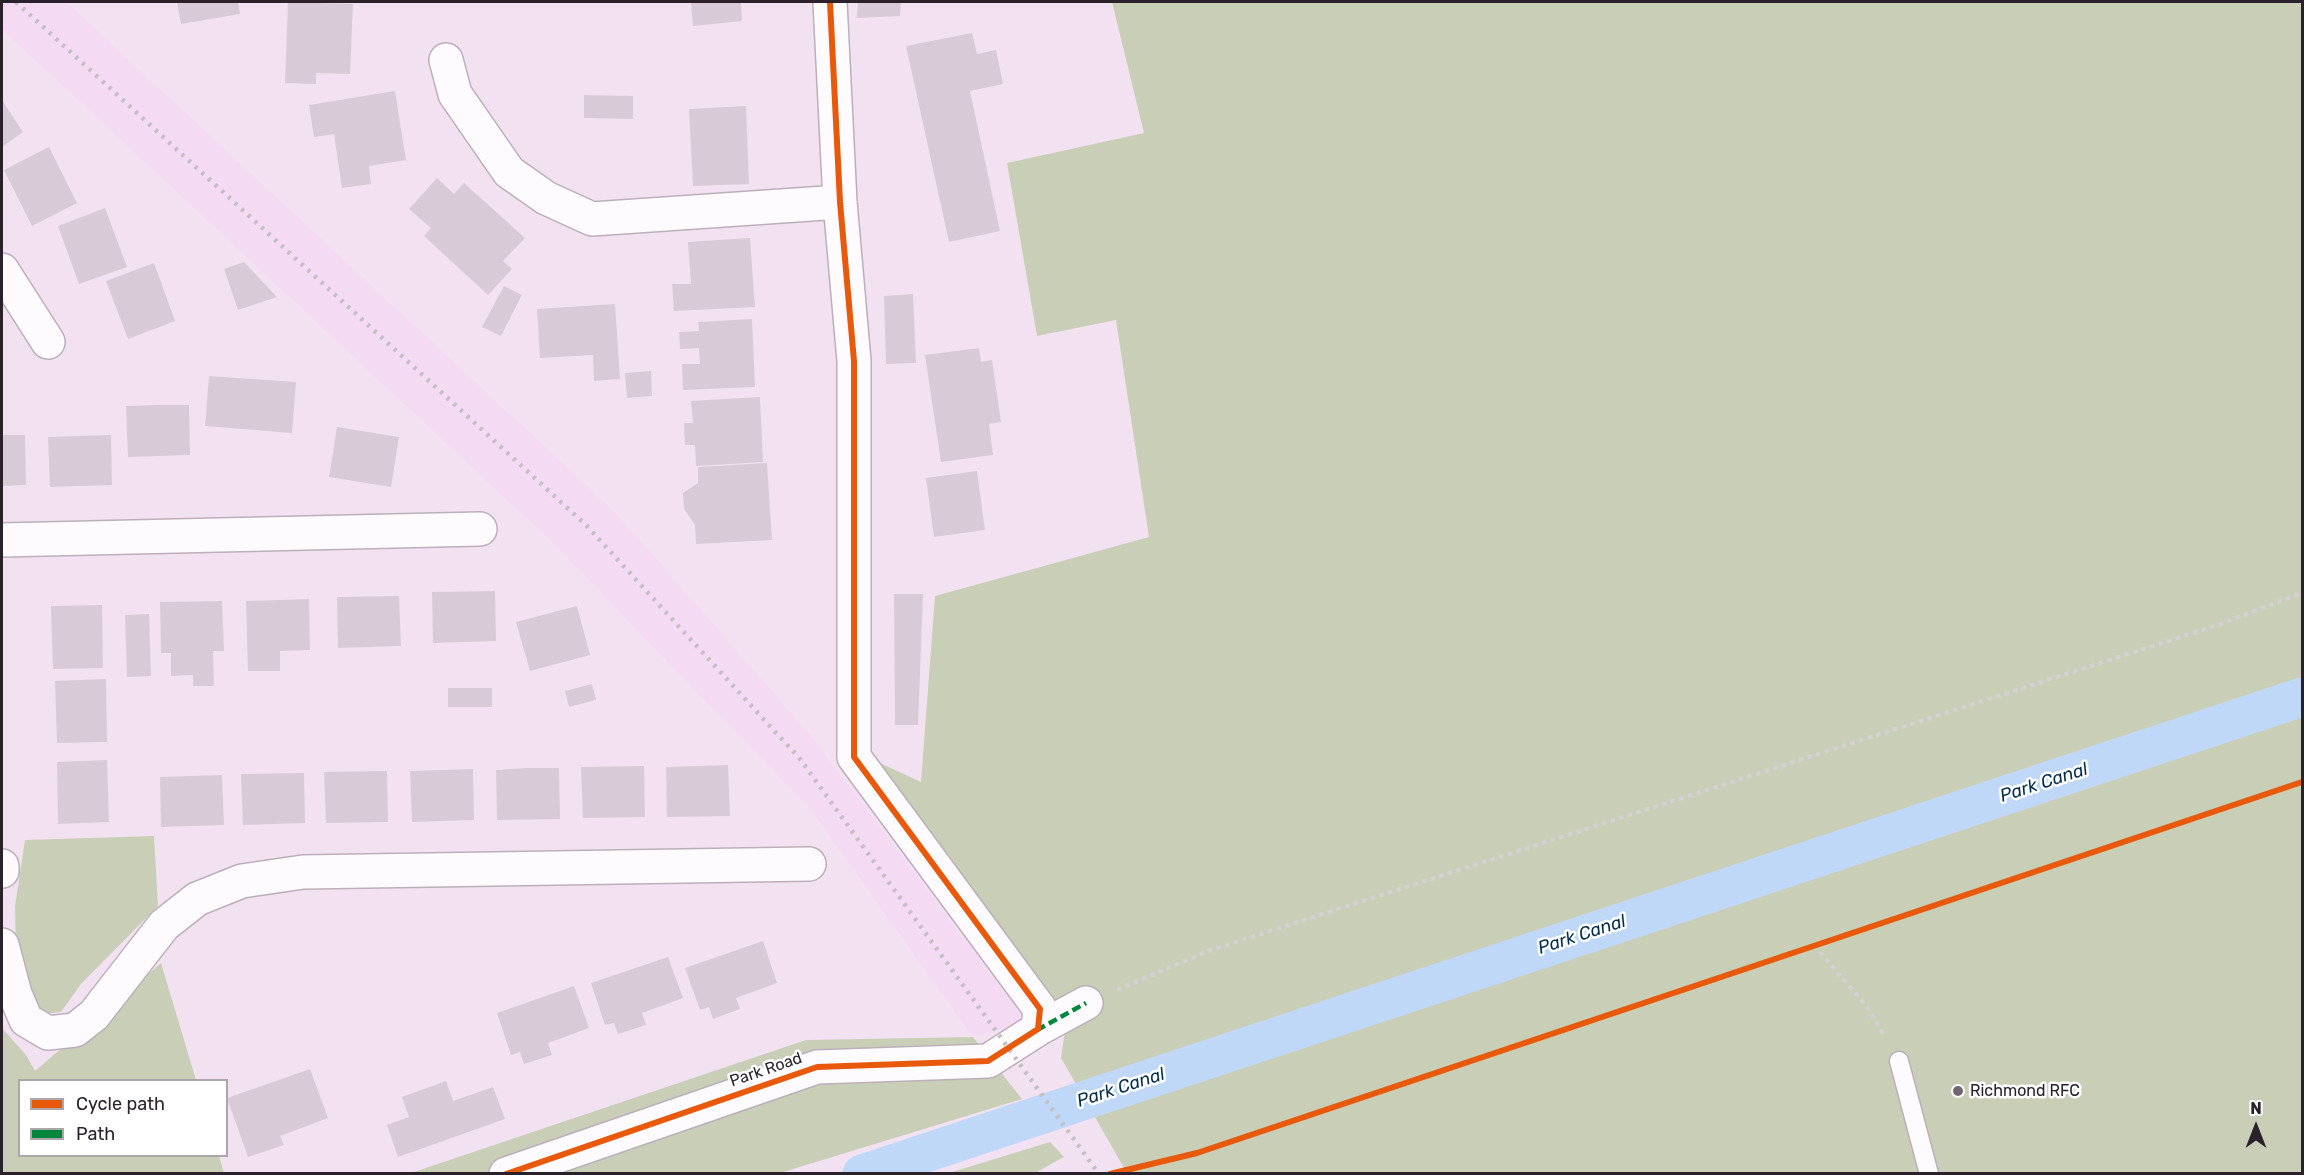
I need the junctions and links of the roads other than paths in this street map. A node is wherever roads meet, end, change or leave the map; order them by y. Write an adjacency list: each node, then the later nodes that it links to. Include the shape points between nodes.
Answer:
1 (830, 2): 3 (street)
2 (446, 60): 3 (street, via 455,94 509,172 546,198 592,219)
3 (840, 202): 13 (street, via 854,361 854,757 1040,1010)
4 (2, 270): 5 (street)
5 (48, 342)
6 (480, 529): 7 (street)
7 (2, 540)
8 (809, 864): 11 (street, via 303,872 242,881 196,899 164,925 94,1014 75,1030 48,1033 26,1020)
9 (2, 866): 10 (street)
10 (2, 871)
11 (2, 945)
12 (1086, 1003): 13 (street, Park Road)
13 (1038, 1029): 15 (street, Park Road, via 988,1061 817,1067)
14 (1899, 1061): 16 (lane)
15 (506, 1173)
16 (1929, 1173)

